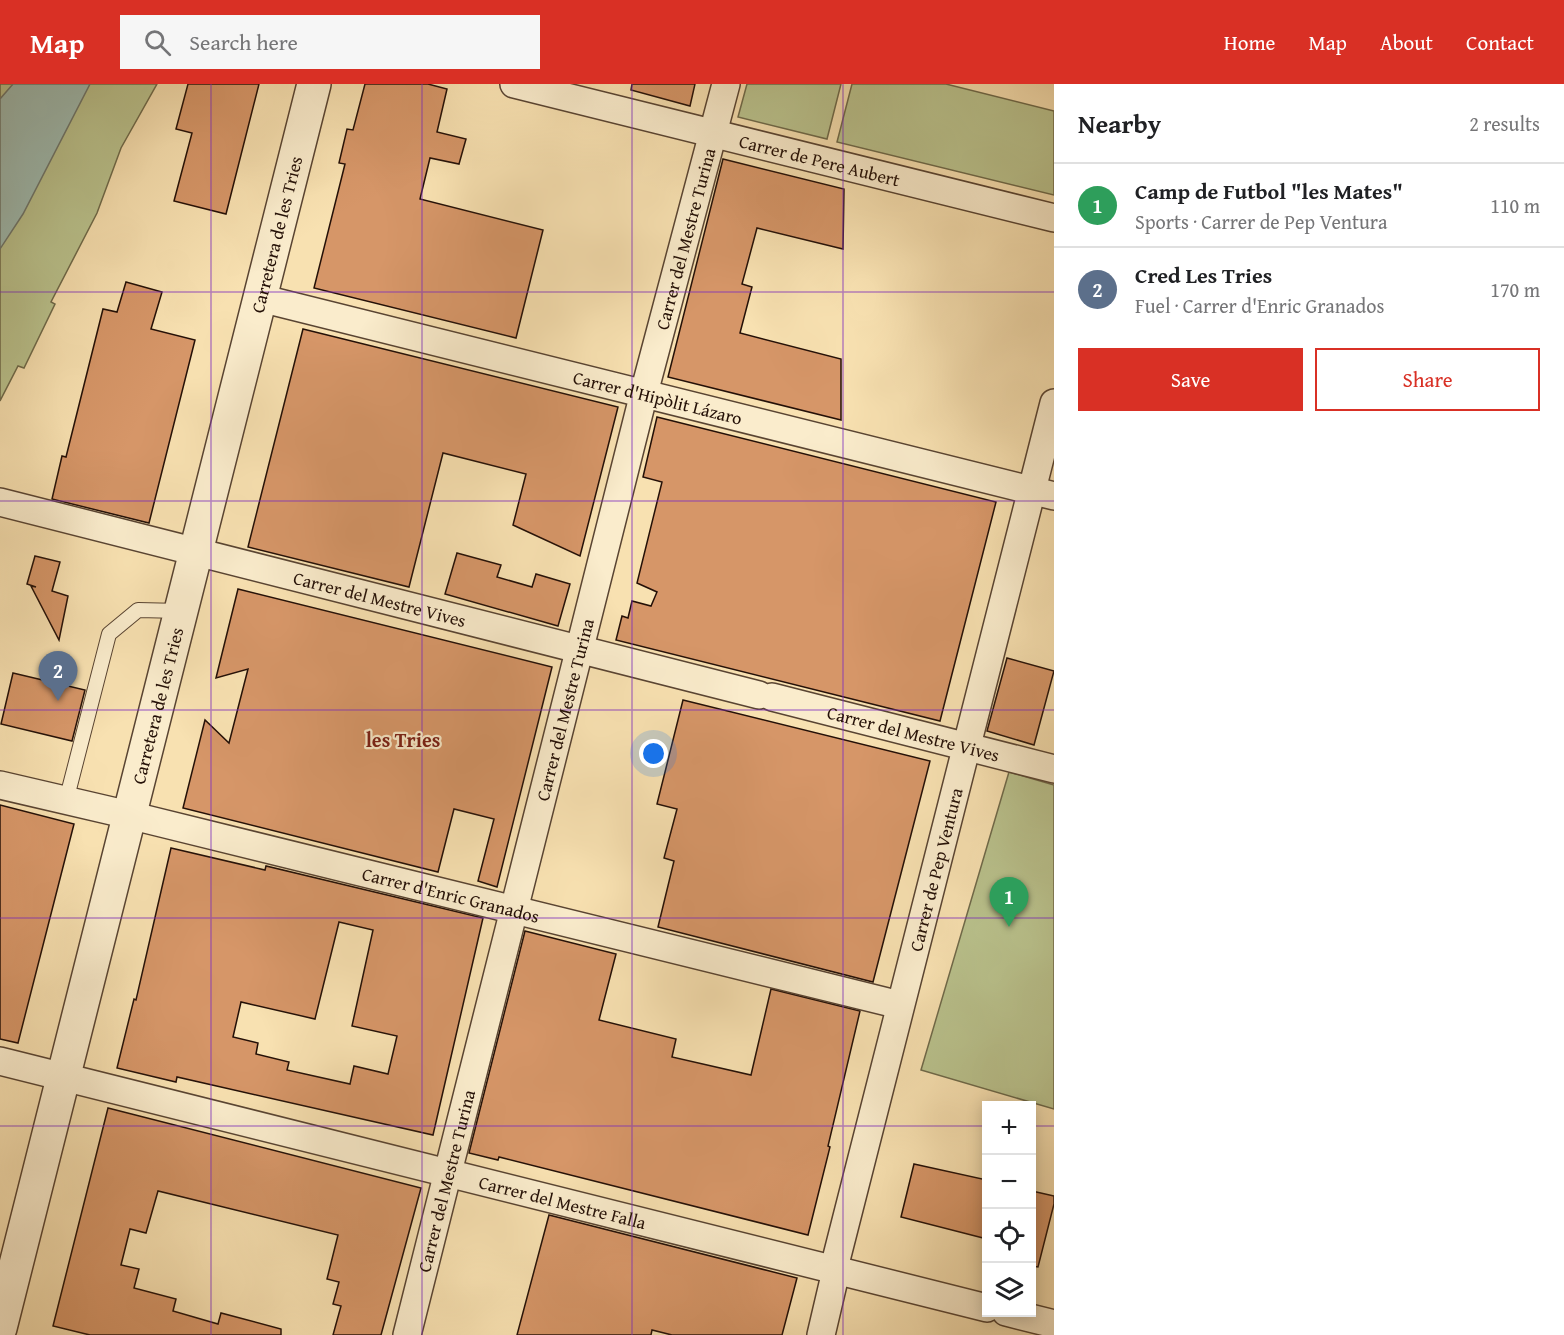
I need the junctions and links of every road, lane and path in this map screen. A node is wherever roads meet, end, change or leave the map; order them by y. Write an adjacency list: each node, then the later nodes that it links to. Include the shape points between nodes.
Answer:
1 (314, 84): 6 (street, Carretera de les Tries)
2 (514, 84): 4 (street, Carrer de Pere Aubert)
3 (726, 84): 4 (street, Carrer del Mestre Turina)
4 (713, 134): 5 (street, Carrer de Pere Aubert); 7 (street, Carrer del Mestre Turina)
5 (1054, 218)
6 (260, 298): 7 (street, Carrer d'Hipòlit Lázaro); 11 (street, Carretera de les Tries)
7 (644, 393): 9 (street, Carrer d'Hipòlit Lázaro); 13 (street, Carrer del Mestre Turina)
8 (1054, 404): 9 (street, Carrer de Pep Ventura)
9 (1043, 494): 14 (street, Carrer de Pep Ventura)
10 (0, 502): 11 (street, Carrer del Mestre Vives)
11 (196, 551): 12 (street, Carretera de les Tries); 13 (street, Carrer del Mestre Vives)
12 (181, 611): 17 (lane, via 138,610 109,634); 18 (street, Carretera de les Tries)
13 (580, 648): 14 (street, Carrer del Mestre Vives); 19 (street, Carrer del Mestre Turina)
14 (967, 746): 15 (street, Carrer del Mestre Vives); 20 (street, Carrer de Pep Ventura)
15 (1054, 769)
16 (0, 785): 17 (street, Carrer d'Enric Granados)
17 (66, 801): 18 (street, Carrer d'Enric Granados)
18 (129, 815): 19 (street, Carrer d'Enric Granados); 22 (street, Carretera de les Tries)
19 (514, 910): 20 (street, Carrer d'Enric Granados); 23 (street, Carrer del Mestre Turina)
20 (900, 1005): 24 (street, Carrer de Pep Ventura, via 837,1253)
21 (0, 1061): 22 (street, Carrer del Mestre Falla)
22 (63, 1078): 23 (street, Carrer del Mestre Falla); 28 (street, Carretera de les Tries)
23 (447, 1174): 24 (street, Carrer del Mestre Falla); 31 (street, Carrer del Mestre Turina)
24 (837, 1270): 25 (street, Carrer del Mestre Falla); 32 (street, Carrer de Pep Ventura)
25 (982, 1307)
26 (1026, 1317): 27 (street)
27 (1054, 1324)
28 (0, 1328)
29 (0, 1334): 30 (street)
30 (4, 1335)
31 (407, 1335)
32 (820, 1335)

